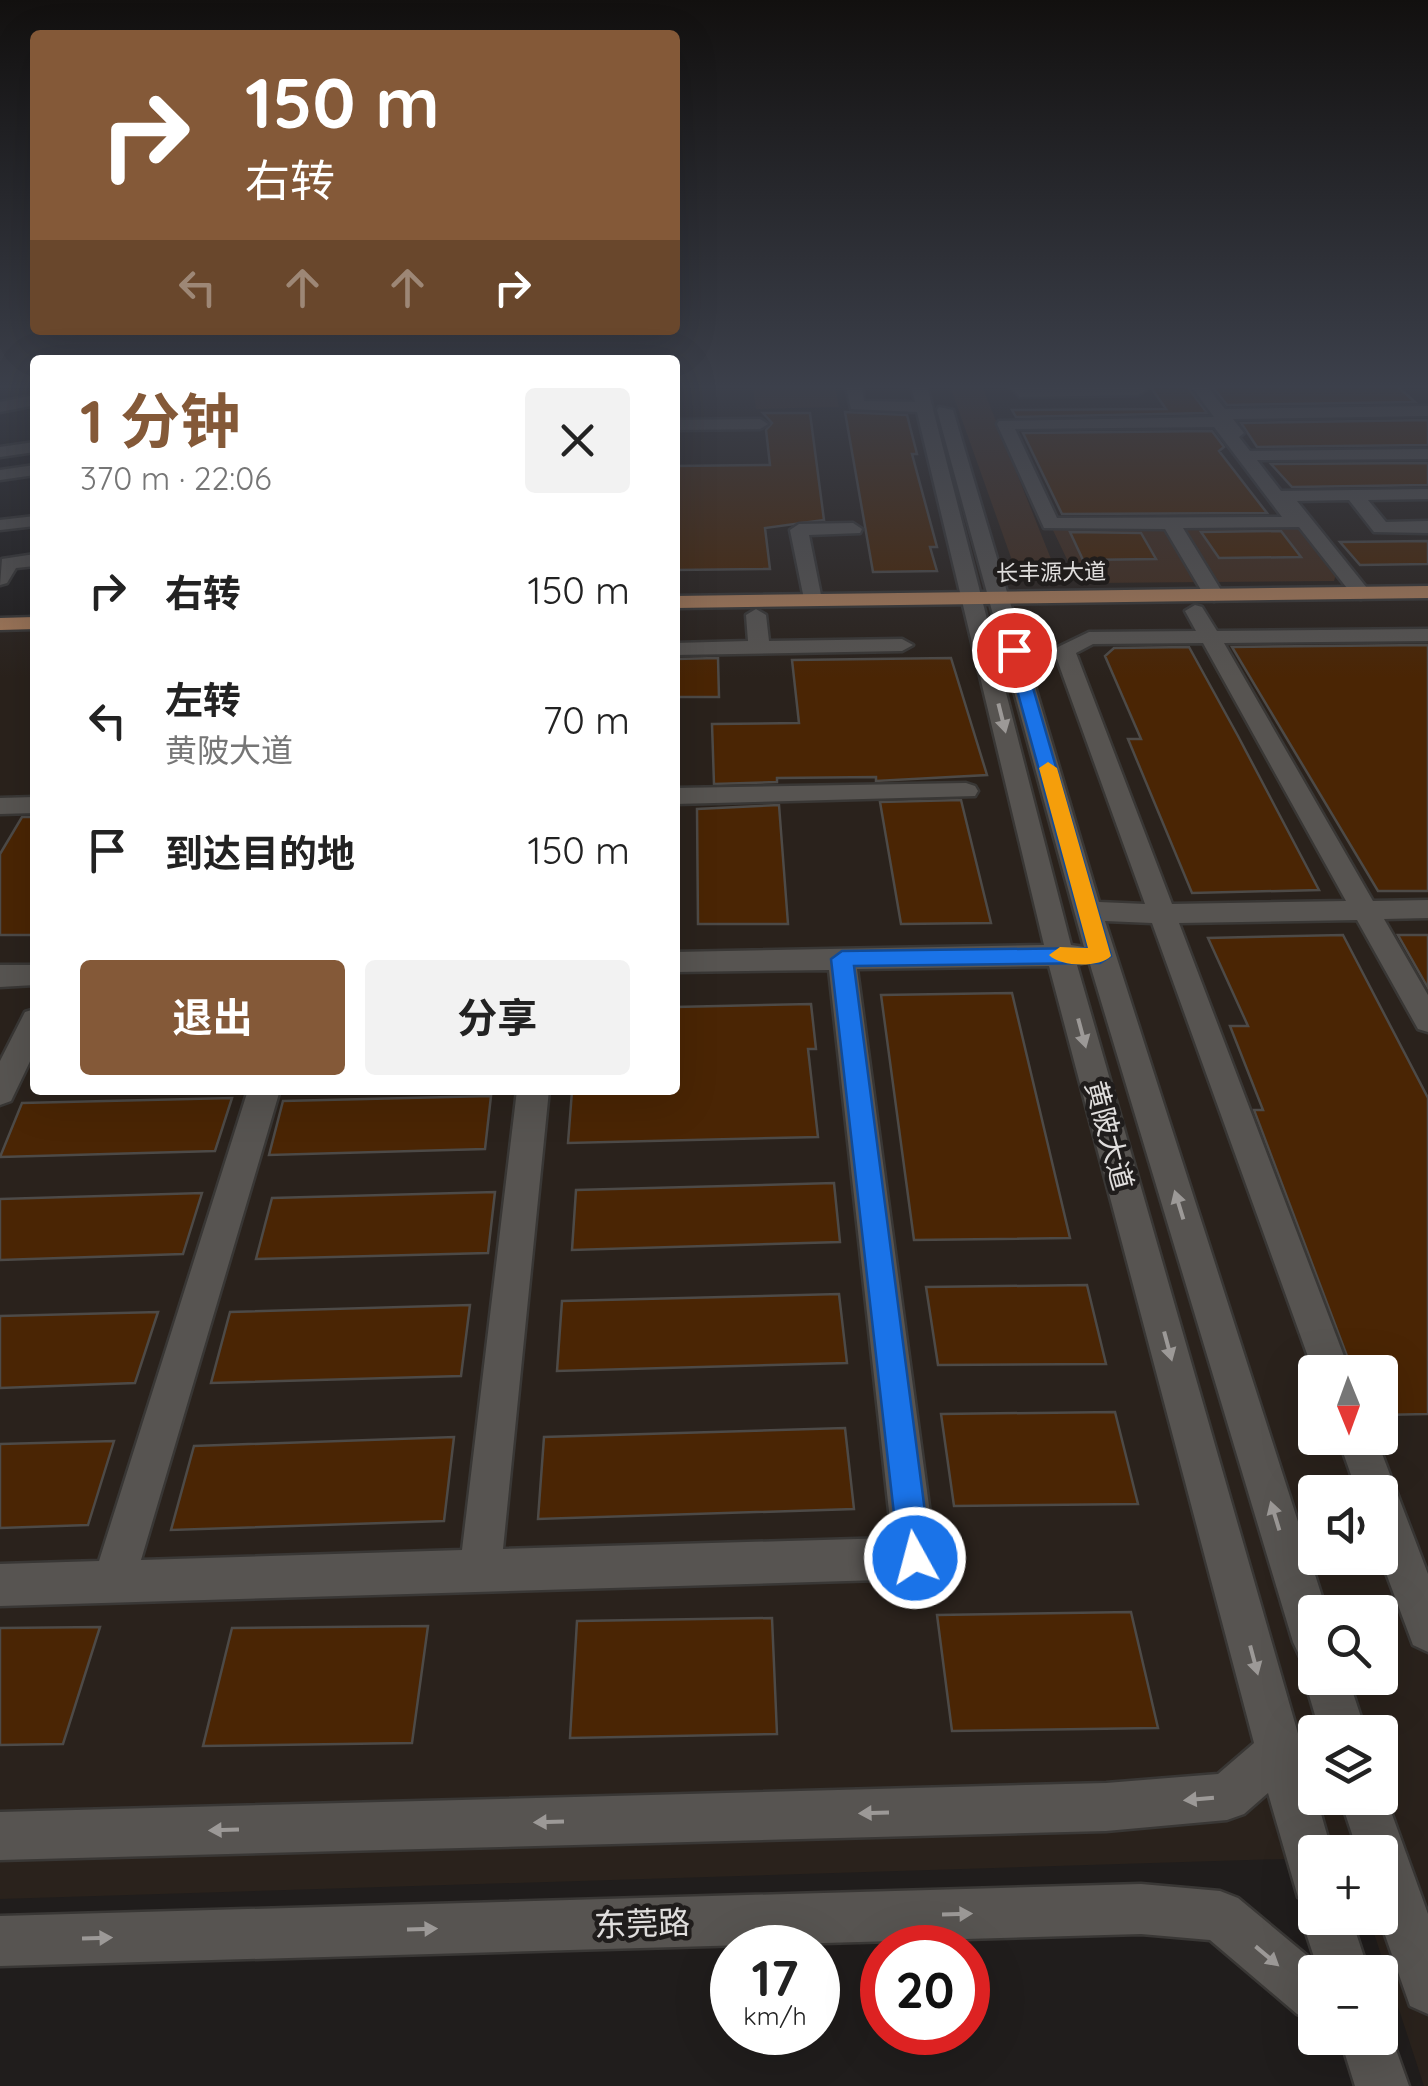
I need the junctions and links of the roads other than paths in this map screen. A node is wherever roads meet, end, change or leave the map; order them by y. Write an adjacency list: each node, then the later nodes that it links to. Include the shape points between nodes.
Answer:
1 (953, 483): 20 (street, 黄陂大道)
2 (1032, 483): 9 (street, via 1050,524)
3 (1266, 483): 9 (street, via 1295,522)
4 (1274, 483): 7 (street)
5 (1428, 494): 6 (street)
6 (1354, 495): 7 (street); 11 (street, via 1381,528)
7 (1284, 496): 16 (street)
8 (30, 522): 10 (street)
9 (1171, 523): 19 (street)
10 (0, 525)
11 (1428, 528)
12 (854, 529): 17 (street, via 799,530)
13 (30, 560): 14 (street, via 8,562)
14 (0, 579)
15 (1428, 592): 16 (main road, 长丰源大道)
16 (1360, 593): 19 (main road, 长丰源大道)
17 (812, 600): 18 (main road, 长丰源大道); 20 (main road, 长丰源大道)
18 (680, 602)
19 (1205, 603): 20 (main road, 长丰源大道); 21 (main road, 长丰源大道); 29 (street)
20 (988, 606): 24 (main road, 长丰源大道); 39 (street, 黄陂大道); 41 (street, 黄陂大道, one-way to 41)
21 (1428, 608)
22 (0, 610): 23 (main road)
23 (30, 610)
24 (756, 615): 25 (main road, 长丰源大道); 31 (street)
25 (680, 616)
26 (0, 624): 27 (main road)
27 (30, 624)
28 (1428, 635): 29 (street)
29 (1210, 637): 38 (street); 40 (street, via 1089,638 1065,651)
30 (902, 645): 31 (street)
31 (758, 648): 32 (street)
32 (680, 649)
33 (966, 791): 34 (street)
34 (680, 796)
35 (30, 805): 36 (street)
36 (0, 806)
37 (1428, 909): 38 (street)
38 (1365, 910): 40 (street); 47 (street)
39 (1089, 911): 40 (street); 42 (street, 黄陂大道)
40 (1162, 914): 52 (street)
41 (1060, 954): 42 (street); 43 (street); 59 (street, 黄陂大道, one-way to 59)
42 (1100, 956): 57 (street, 黄陂大道, one-way to 42)
43 (842, 959): 44 (street); 54 (street, via 915,1558)
44 (680, 962)
45 (30, 975): 46 (street)
46 (0, 976)
47 (1428, 1021)
48 (30, 1030): 49 (street)
49 (0, 1092)
50 (262, 1095): 55 (street)
51 (532, 1095): 54 (street)
52 (1326, 1355)
53 (1398, 1549): 58 (street)
54 (480, 1570): 55 (street)
55 (114, 1582): 56 (street)
56 (0, 1585)
57 (1300, 1595)
58 (1428, 1630)
59 (1280, 1752): 61 (street, 黄陂大道); 62 (street, one-way to 62, via 1227,1797 1106,1807)
60 (1370, 1815): 65 (street)
61 (1303, 1835)
62 (0, 1836)
63 (0, 1941): 64 (street, 东莞路, one-way to 64, via 1140,1909 1220,1916)
64 (1298, 1982)
65 (1428, 1988)

